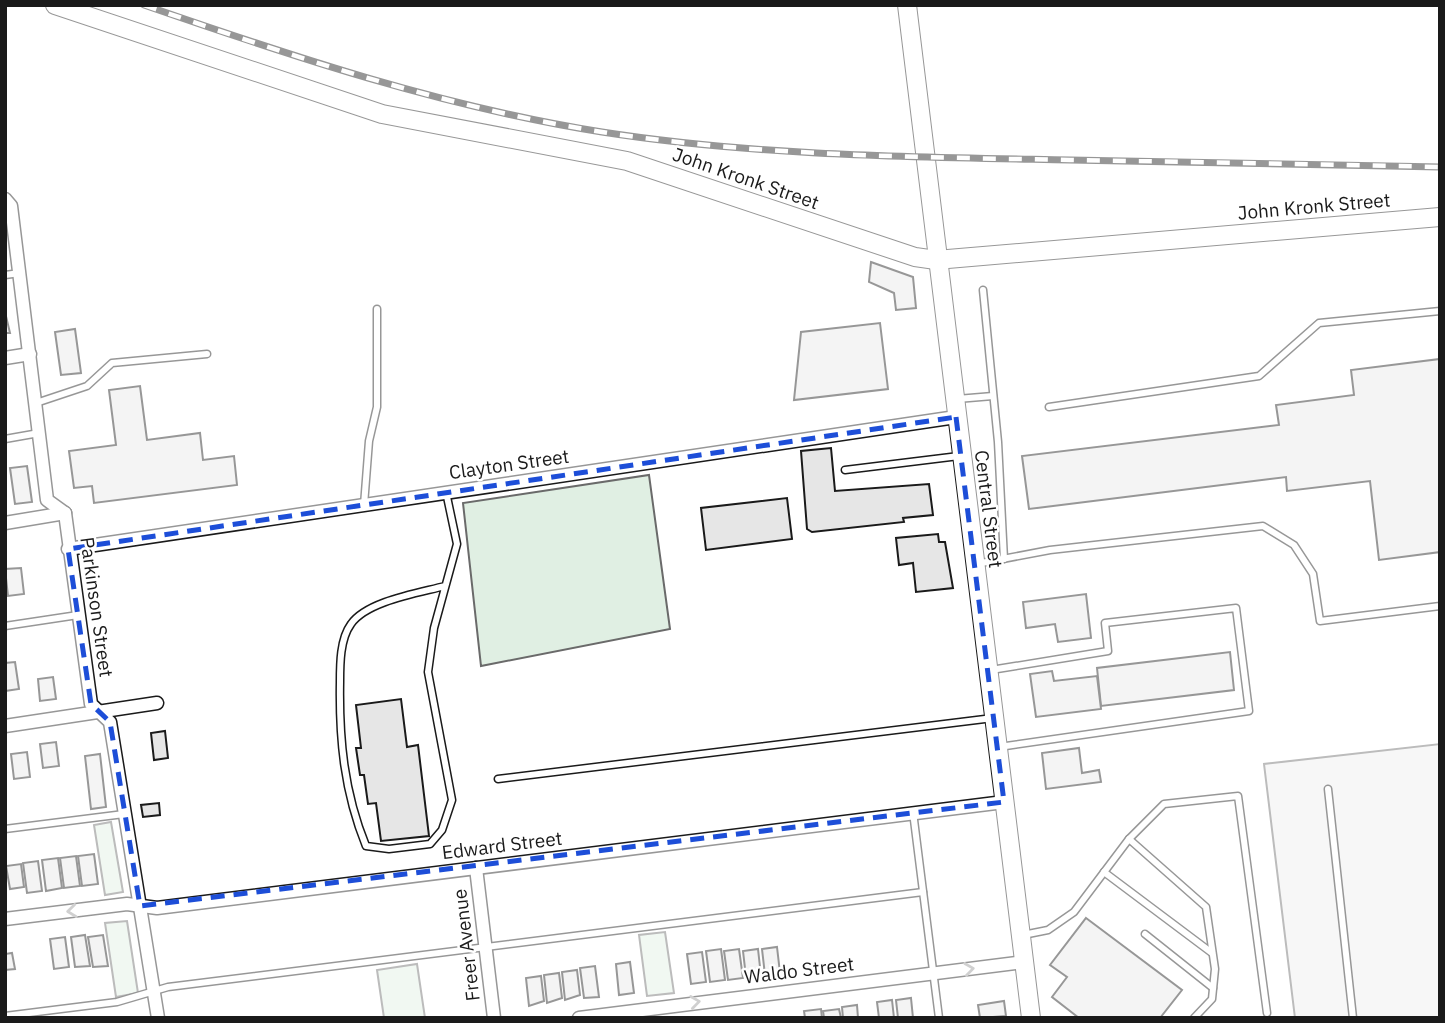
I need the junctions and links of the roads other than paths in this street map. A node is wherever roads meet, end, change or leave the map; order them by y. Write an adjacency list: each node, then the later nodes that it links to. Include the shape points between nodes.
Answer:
1 (55, 5): 5 (street, John Kronk Street, via 382,114 627,161 915,257)
2 (907, 5): 5 (street, Central Street)
3 (6, 200): 6 (street, Parkinson Street, via 12,206)
4 (1440, 217): 5 (street, John Kronk Street)
5 (936, 260): 17 (street, Central Street)
6 (20, 273): 7 (lane); 11 (street, Parkinson Street)
7 (5, 275)
8 (983, 290): 14 (lane)
9 (377, 309): 23 (lane, via 377,407)
10 (1440, 311): 16 (lane, via 1319,323 1259,376)
11 (30, 354): 13 (street); 15 (street, Parkinson Street)
12 (207, 354): 15 (lane, via 112,363 87,386)
13 (5, 358)
14 (993, 396): 17 (lane); 27 (lane)
15 (36, 403): 18 (street, Parkinson Street)
16 (1049, 407)
17 (955, 408): 20 (street, Central Street); 22 (street, Clayton Street)
18 (39, 433): 19 (lane); 24 (street, Parkinson Street, via 47,500)
19 (5, 439)
20 (961, 456): 21 (lane); 28 (street, Central Street)
21 (845, 470)
22 (446, 492): 23 (street, Clayton Street); 29 (lane, via 457,544)
23 (364, 505): 26 (street, Clayton Street)
24 (65, 513): 25 (street); 26 (street, Parkinson Street)
25 (5, 523)
26 (68, 548): 31 (street, Parkinson Street)
27 (1004, 559): 28 (lane); 30 (lane, via 1263,526 1294,545 1313,574 1320,621)
28 (974, 564): 33 (street, Central Street)
29 (445, 586): 29 (lane, via 428,672 452,800 442,830 430,844 390,849 366,846 341,756 340,658 351,624 378,605)
30 (1440, 606)
31 (78, 615): 32 (lane); 35 (street, Parkinson Street, via 91,704)
32 (5, 626)
33 (988, 671): 36 (street, Central Street); 38 (lane, via 1108,651 1105,623 1236,608 1249,711)
34 (156, 703): 35 (street)
35 (102, 712): 37 (street); 43 (street, Parkinson Street, via 110,722)
36 (993, 718): 38 (street, Central Street); 39 (lane)
37 (5, 726)
38 (997, 747): 41 (street, Central Street)
39 (498, 779)
40 (1328, 789): 67 (lane)
41 (1004, 802): 42 (street, Edward Street); 52 (street, Central Street)
42 (913, 813): 46 (street, Edward Street); 48 (lane)
43 (124, 814): 44 (lane); 49 (street, Parkinson Street)
44 (5, 829)
45 (1129, 839): 47 (lane); 54 (lane, via 1206,907); 59 (lane, via 1164,804 1238,796)
46 (476, 867): 49 (street, Edward Street, via 157,908); 53 (street, Freer Avenue)
47 (1104, 872): 52 (lane, via 1074,912 1048,930); 54 (lane)
48 (923, 892): 53 (lane); 56 (lane)
49 (140, 906): 50 (street, Edward Street, one-way to 50); 58 (street, Parkinson Street)
50 (5, 919)
51 (1144, 934): 57 (lane)
52 (1021, 935): 55 (street, Central Street)
53 (485, 948): 58 (lane); 62 (street, Freer Avenue)
54 (1212, 953): 57 (lane)
55 (1024, 962): 56 (street, Waldo Street, one-way to 55); 65 (street, Central Street)
56 (934, 974): 63 (street, Waldo Street, one-way to 56); 64 (lane)
57 (1213, 988): 66 (lane, via 1212,999)
58 (153, 991): 60 (lane, via 117,1002); 61 (street, Parkinson Street)
59 (1267, 1013)
60 (5, 1016)
61 (158, 1018)
62 (494, 1018)
63 (579, 1018)
64 (939, 1018)
65 (1031, 1018)
66 (1194, 1018)
67 (1353, 1018)

